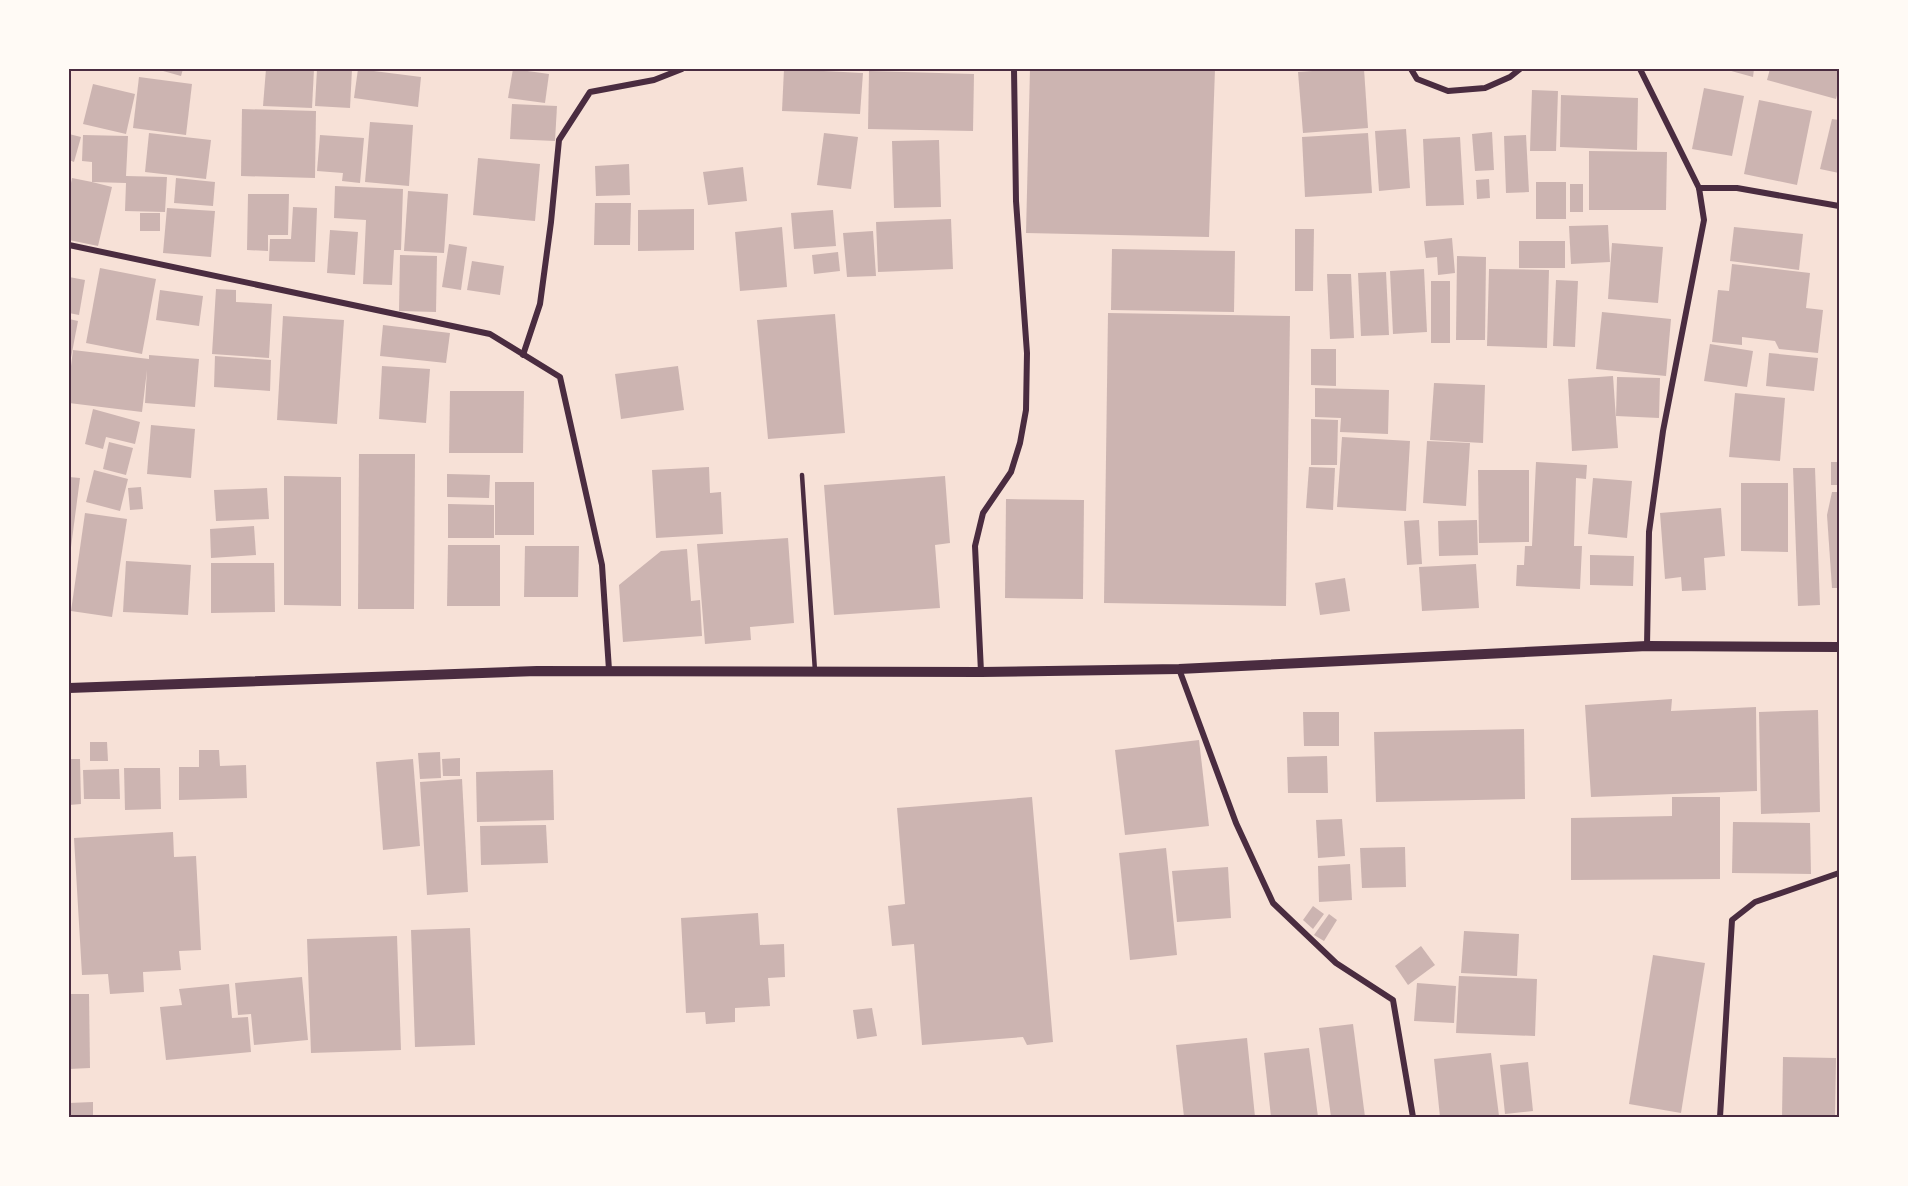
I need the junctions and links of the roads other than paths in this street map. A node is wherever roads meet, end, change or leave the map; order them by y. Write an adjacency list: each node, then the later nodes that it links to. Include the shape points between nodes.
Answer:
1 (682, 69): 9 (street, via 654,80 590,92 559,140 540,304)
2 (1014, 69): 16 (street, via 1016,201 1027,353 1026,410 1011,472 983,513 975,546)
3 (1411, 69): 4 (street, via 1417,79 1448,91 1485,88)
4 (1520, 69)
5 (1640, 69): 6 (street)
6 (1699, 188): 7 (street, via 1737,188); 11 (street, via 1703,228 1663,431 1649,532)
7 (1839, 206)
8 (69, 245): 9 (street, via 490,334)
9 (523, 355): 14 (street, via 560,377 602,566)
10 (802, 475): 15 (lane)
11 (1647, 646): 12 (street); 13 (street)
12 (1839, 647)
13 (1179, 669): 16 (street); 19 (street, via 1236,823 1273,903 1336,963 1393,1000)
14 (609, 670): 15 (street); 17 (street)
15 (815, 671): 16 (street)
16 (981, 672)
17 (69, 688)
18 (1839, 873): 20 (street, via 1755,902 1732,920)
19 (1413, 1117)
20 (1720, 1117)

